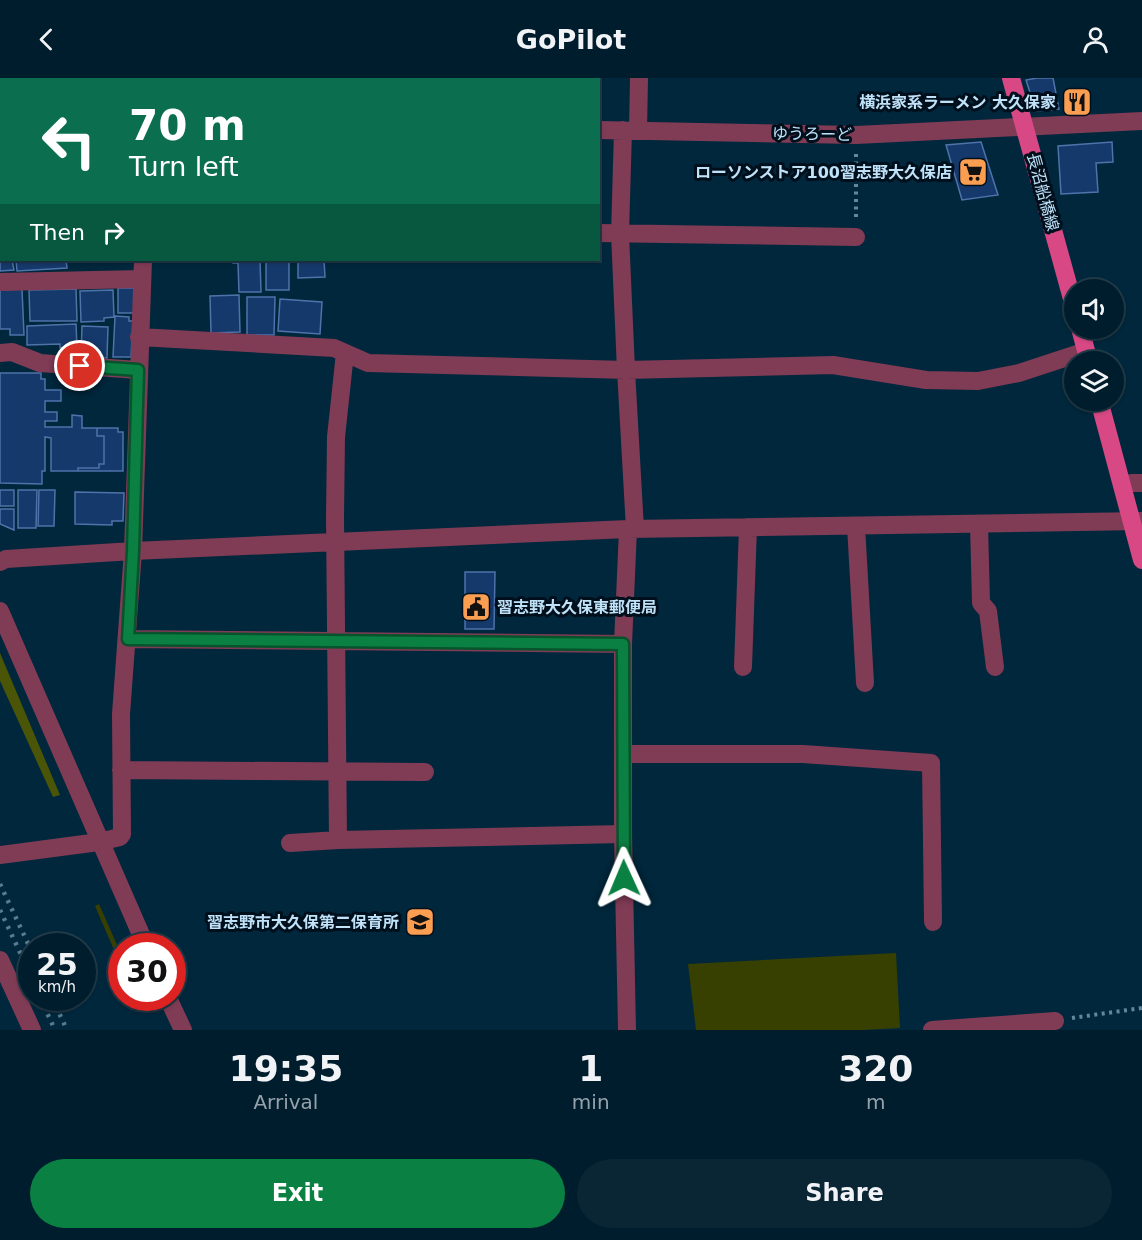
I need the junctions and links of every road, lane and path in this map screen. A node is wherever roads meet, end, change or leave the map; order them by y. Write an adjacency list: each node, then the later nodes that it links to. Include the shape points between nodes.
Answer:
1 (639, 78): 6 (street)
2 (1011, 78): 4 (main road, 長沼船橋線)
3 (1142, 121): 4 (street, ゆうろーど)
4 (1026, 125): 7 (street, ゆうろーど); 13 (main road, 長沼船橋線)
5 (600, 130): 6 (street, ゆうろーど)
6 (631, 131): 7 (street, ゆうろーど); 9 (street)
7 (856, 135): 10 (path)
8 (600, 233): 9 (street)
9 (620, 234): 10 (street); 20 (street)
10 (856, 237)
11 (143, 261): 12 (street)
12 (142, 279): 14 (street); 15 (street)
13 (1067, 279)
14 (0, 282)
15 (139, 337): 17 (street, via 334,348); 19 (street)
16 (0, 353): 19 (street, via 12,352 40,363)
17 (345, 353): 20 (street, via 368,363); 27 (street, via 336,436)
18 (1064, 362): 20 (street, via 978,381 926,380 833,365)
19 (138, 370): 28 (street)
20 (626, 370): 26 (street)
21 (1102, 411): 22 (main road)
22 (1137, 521): 23 (street); 29 (main road)
23 (980, 524): 24 (street); 36 (street, via 981,603 988,611)
24 (856, 526): 25 (street); 37 (street)
25 (748, 527): 26 (street); 35 (street)
26 (632, 529): 27 (street); 34 (street)
27 (334, 542): 28 (street); 33 (street)
28 (133, 551): 30 (street); 32 (street)
29 (1142, 560)
30 (0, 562)
31 (0, 611): 44 (street)
32 (128, 639): 33 (street); 39 (street)
33 (336, 641): 34 (street); 40 (street)
34 (623, 644): 38 (street)
35 (743, 667)
36 (995, 668)
37 (864, 683)
38 (623, 754): 42 (street); 47 (street, via 803,754 931,763)
39 (121, 770): 40 (street); 44 (street, via 122,834)
40 (338, 771): 41 (street); 43 (street)
41 (425, 772)
42 (623, 834): 43 (street); 55 (street)
43 (339, 840): 45 (street)
44 (99, 842): 46 (street); 48 (street)
45 (290, 843)
46 (0, 855)
47 (933, 922)
48 (140, 933)
49 (0, 960): 53 (street)
50 (1142, 1008): 52 (path)
51 (174, 1011): 54 (street)
52 (1055, 1021): 56 (street)
53 (32, 1030)
54 (183, 1030)
55 (627, 1030)
56 (932, 1030)

